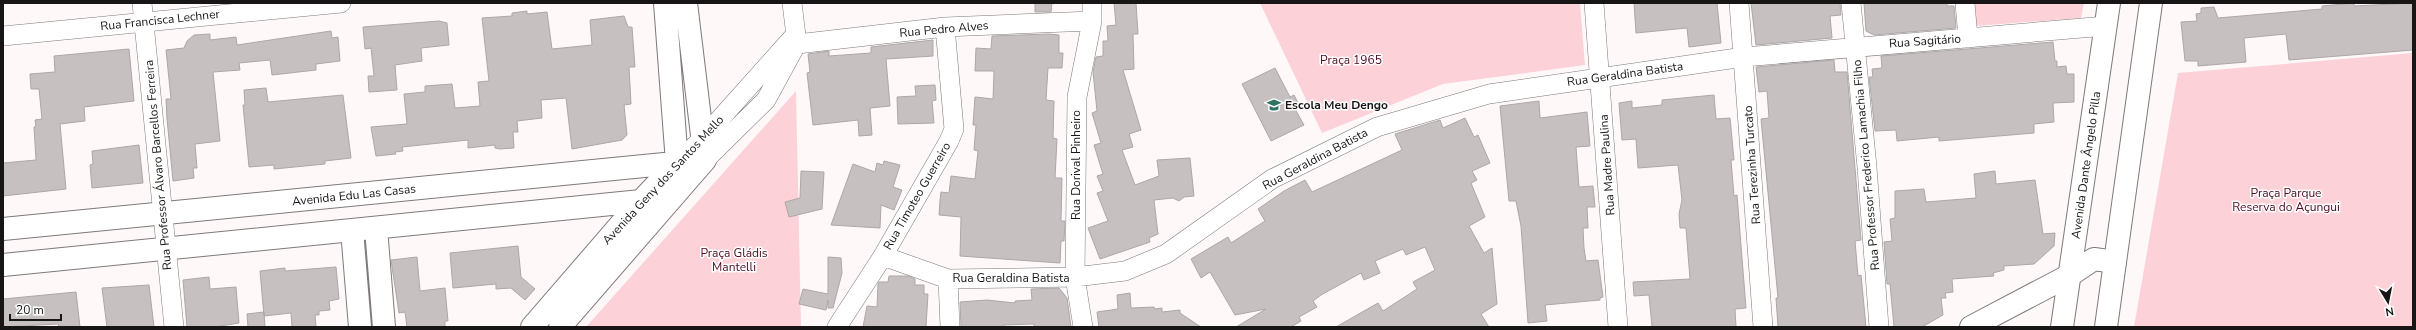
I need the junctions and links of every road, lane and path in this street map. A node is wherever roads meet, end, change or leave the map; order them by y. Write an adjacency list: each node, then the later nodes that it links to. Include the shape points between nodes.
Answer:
1 (142, 3): 13 (street, Rua Professor Álvaro Barcellos Ferreira)
2 (341, 3): 13 (street, Rua Francisca Lechner)
3 (665, 3): 24 (street)
4 (686, 3): 22 (street)
5 (792, 3): 18 (street)
6 (1594, 3): 21 (street, Rua Madre Paulina)
7 (1739, 3): 20 (street, Rua Terezinha Turcato)
8 (1851, 3): 19 (street, Rua Professor Frederico Lamachia Filho)
9 (1965, 3): 17 (street)
10 (2109, 3): 14 (street, Avenida Dante Ângelo Pilla)
11 (2151, 3): 33 (street)
12 (1092, 12): 15 (street, Rua Pedro Alves); 36 (street, Rua Dorival Pinheiro, via 1077,97)
13 (144, 22): 16 (street, Rua Francisca Lechner); 27 (street, Rua Professor Álvaro Barcellos Ferreira)
14 (2106, 26): 17 (street, Rua Sagitário); 35 (street, Avenida Dante Ângelo Pilla)
15 (945, 27): 18 (street, Rua Pedro Alves); 32 (street, Rua Timoteo Guerreiro, via 954,129)
16 (3, 36)
17 (1968, 38): 19 (street, Rua Sagitário)
18 (796, 39): 22 (street, Avenida Geny dos Santos Mello); 23 (street, Avenida Geny dos Santos Mello, via 766,100)
19 (1855, 47): 20 (street, Rua Sagitário); 48 (street, Rua Professor Frederico Lamachia Filho)
20 (1744, 57): 21 (street, Rua Geraldina Batista); 47 (street, Rua Terezinha Turcato)
21 (1600, 78): 36 (street, Rua Geraldina Batista, via 1489,94 1377,127 1272,179 1166,254 1125,271); 46 (street, Rua Madre Paulina)
22 (702, 139): 23 (street); 24 (street, Avenida Geny dos Santos Mello)
23 (705, 160): 24 (street, Avenida Edu Las Casas); 25 (street, Avenida Geny dos Santos Mello)
24 (677, 163): 26 (street, Avenida Geny dos Santos Mello); 27 (street, Avenida Edu Las Casas)
25 (671, 198): 26 (street); 42 (street, Avenida Geny dos Santos Mello)
26 (640, 202): 28 (street); 41 (street, Avenida Geny dos Santos Mello)
27 (162, 214): 29 (street, Avenida Edu Las Casas); 31 (street, Rua Professor Álvaro Barcellos Ferreira)
28 (376, 228): 30 (street); 40 (street)
29 (3, 229)
30 (352, 230): 31 (street); 39 (street)
31 (165, 248): 34 (street); 38 (street, Rua Professor Álvaro Barcellos Ferreira)
32 (883, 256): 37 (street, Rua Geraldina Batista); 43 (street, Rua Timoteo Guerreiro)
33 (2115, 262): 35 (street, via 2094,259); 51 (street)
34 (3, 264)
35 (2070, 275): 49 (street); 50 (street, Avenida Dante Ângelo Pilla)
36 (1075, 277): 37 (street, Rua Geraldina Batista); 45 (street, Rua Dorival Pinheiro)
37 (948, 279): 44 (street)
38 (174, 327)
39 (360, 327)
40 (384, 327)
41 (532, 327)
42 (560, 327)
43 (837, 327)
44 (950, 327)
45 (1084, 327)
46 (1618, 327)
47 (1763, 327)
48 (1879, 327)
49 (1970, 327)
50 (2062, 327)
51 (2106, 327)

